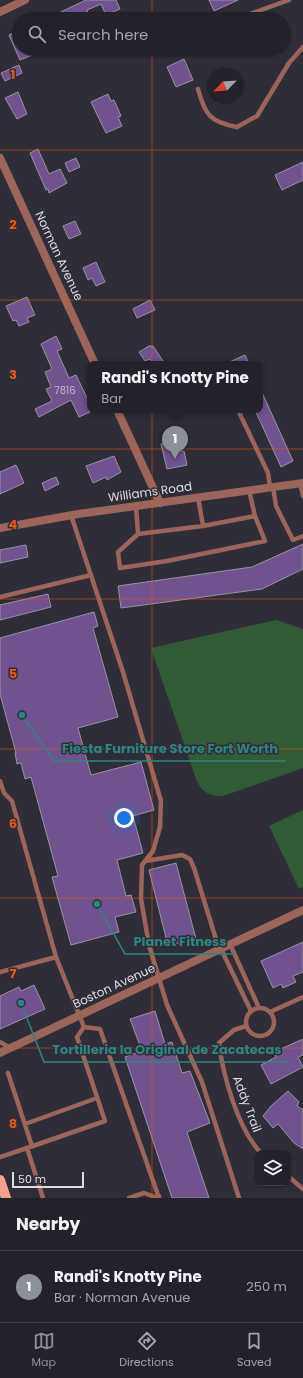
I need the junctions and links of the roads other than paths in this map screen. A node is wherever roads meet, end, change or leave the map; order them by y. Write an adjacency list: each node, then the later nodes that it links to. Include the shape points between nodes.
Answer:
1 (25, 0): 3 (street)
2 (289, 0): 4 (lane)
3 (0, 12)
4 (256, 12)
5 (303, 47): 6 (lane, via 289,63 257,116 237,127 221,124 210,117)
6 (198, 89)
7 (0, 158): 8 (street, Norman Avenue)
8 (94, 361)
9 (118, 413): 16 (street)
10 (239, 413): 12 (lane)
11 (301, 483): 12 (street, Williams Road); 14 (lane)
12 (272, 487): 13 (street, Williams Road); 23 (lane, via 276,506 293,540)
13 (249, 490): 15 (street, Williams Road); 19 (lane)
14 (303, 496)
15 (198, 497): 16 (street, Williams Road); 20 (lane)
16 (160, 503): 17 (street, Williams Road)
17 (136, 506): 18 (street, Williams Road); 22 (lane)
18 (71, 515): 21 (street, Williams Road); 24 (lane)
19 (255, 516): 20 (lane); 22 (lane, via 265,541 120,568 118,552)
20 (203, 526): 22 (lane)
21 (0, 528)
22 (138, 534)
23 (303, 536)
24 (91, 575): 25 (lane); 27 (lane, via 123,672 160,801 160,827 153,851)
25 (0, 596)
26 (0, 781): 31 (lane, via 4,793 12,801)
27 (145, 861): 30 (lane, via 182,855 190,859); 33 (lane, via 142,865 141,899)
28 (303, 910): 29 (street, Boston Avenue)
29 (230, 944): 30 (street, Boston Avenue); 35 (lane)
30 (220, 949): 33 (street, Boston Avenue); 36 (lane)
31 (56, 957): 32 (lane); 38 (lane)
32 (0, 972)
33 (158, 978): 38 (street, Boston Avenue); 58 (lane, via 167,1005 202,1082)
34 (303, 998): 37 (lane)
35 (259, 1008): 36 (lane); 37 (lane)
36 (251, 1012): 39 (lane, via 247,1017)
37 (270, 1012): 39 (lane, via 274,1025 269,1033 256,1036)
38 (78, 1016): 40 (lane); 42 (street, Boston Avenue)
39 (246, 1026): 49 (lane, Addy Trail, via 234,1030 219,1043 221,1062 242,1127)
40 (84, 1027): 45 (lane, via 77,1036); 54 (lane, via 100,1029)
41 (0, 1042): 42 (lane)
42 (10, 1048): 43 (street, Boston Avenue)
43 (0, 1053)
44 (8, 1073): 46 (lane)
45 (97, 1098): 46 (lane); 47 (lane, via 105,1121)
46 (25, 1124): 47 (lane)
47 (32, 1146): 48 (lane)
48 (27, 1148): 50 (lane); 56 (lane)
49 (258, 1150)
50 (0, 1157)
51 (291, 1179): 53 (lane)
52 (0, 1180): 55 (main road)
53 (303, 1189)
54 (157, 1197): 57 (lane, via 144,1193)
55 (6, 1198)
56 (43, 1198)
57 (129, 1198)
58 (239, 1198)

